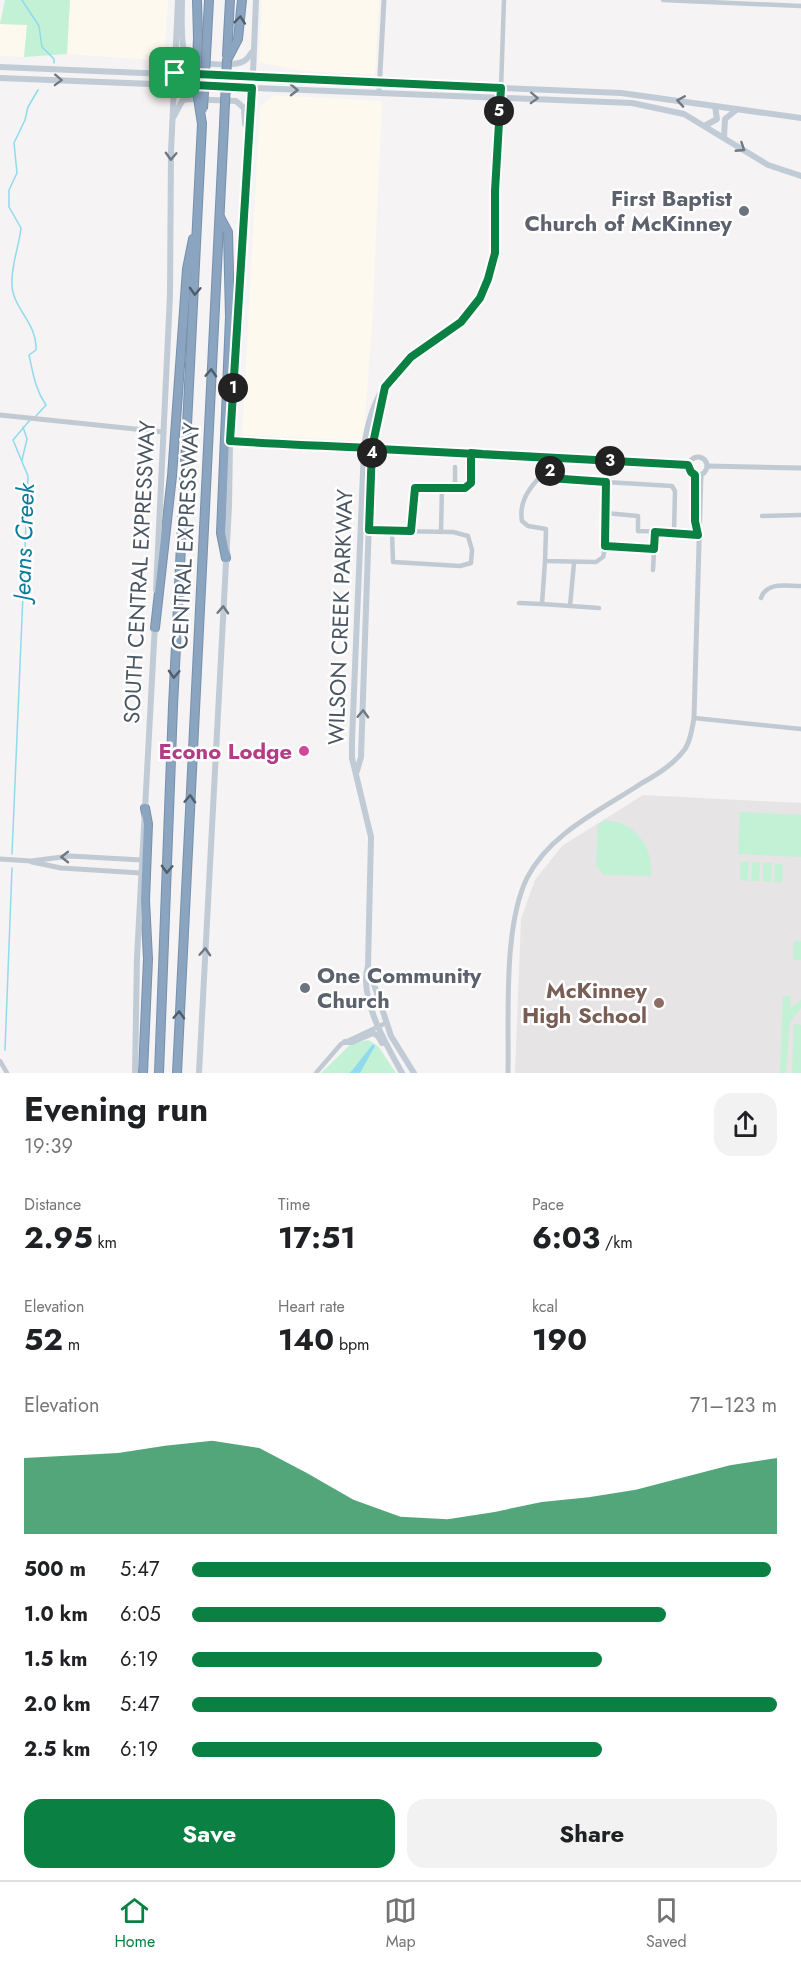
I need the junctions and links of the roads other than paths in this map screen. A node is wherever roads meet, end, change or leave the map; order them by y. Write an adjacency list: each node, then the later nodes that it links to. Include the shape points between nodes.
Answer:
1 (180, 0): 13 (main road, via 185,55 190,60 235,65 246,61); 16 (main road, SOUTH CENTRAL EXPRESSWAY)
2 (197, 0): 12 (highway)
3 (209, 0): 12 (highway, CENTRAL EXPRESSWAY)
4 (230, 0): 14 (highway, CENTRAL EXPRESSWAY)
5 (242, 0): 14 (highway, one-way to 5, via 238,39)
6 (256, 0): 13 (main road)
7 (384, 0): 19 (street)
8 (504, 0): 22 (street)
9 (663, 0): 10 (street)
10 (737, 1): 11 (street)
11 (801, 6)
12 (202, 38): 35 (highway, CENTRAL EXPRESSWAY, bridge)
13 (254, 49): 17 (main road)
14 (227, 60): 36 (highway, CENTRAL EXPRESSWAY, bridge)
15 (0, 67): 16 (main road)
16 (175, 73): 17 (main road); 20 (main road, SOUTH CENTRAL EXPRESSWAY)
17 (253, 75): 19 (main road); 21 (main road)
18 (0, 78): 20 (main road, one-way to 20)
19 (380, 82): 22 (main road); 23 (street)
20 (175, 84): 21 (main road); 29 (main road, SOUTH CENTRAL EXPRESSWAY)
21 (252, 88): 23 (main road, one-way to 23); 32 (main road)
22 (501, 88): 24 (main road); 25 (main road)
23 (379, 92): 25 (main road)
24 (610, 92): 26 (main road); 27 (main road, one-way to 24)
25 (500, 97): 26 (main road, one-way to 26); 37 (main road, via 495,253 488,279 480,298 461,322 411,357)
26 (610, 101): 31 (main road, via 665,108)
27 (715, 106): 28 (main road); 31 (main road, via 717,119)
28 (739, 110): 30 (main road); 33 (main road, via 724,119)
29 (173, 117): 32 (main road, via 187,99 236,101 244,108 245,124); 39 (main road, SOUTH CENTRAL EXPRESSWAY, one-way to 39)
30 (801, 118)
31 (705, 125): 33 (main road)
32 (251, 131): 40 (main road)
33 (724, 137): 34 (main road, one-way to 34, via 768,165)
34 (801, 176)
35 (198, 211): 76 (highway, via 187,269 172,476); 93 (highway, CENTRAL EXPRESSWAY, one-way to 93)
36 (219, 215): 66 (highway, via 228,232 229,253 221,533); 94 (highway, CENTRAL EXPRESSWAY, one-way to 36)
37 (385, 387): 41 (main road, WILSON CREEK PARKWAY, via 372,407); 42 (main road, WILSON CREEK PARKWAY)
38 (0, 415): 39 (street)
39 (164, 432): 76 (main road, SOUTH CENTRAL EXPRESSWAY)
40 (230, 441): 41 (street); 66 (main road)
41 (364, 448): 42 (street); 79 (main road, WILSON CREEK PARKWAY, via 352,740)
42 (372, 448): 43 (street); 57 (main road, WILSON CREEK PARKWAY)
43 (471, 453): 44 (street); 53 (street, via 471,483)
44 (551, 458): 45 (street); 50 (street)
45 (688, 465): 46 (street, via 698,456 705,459); 49 (street)
46 (707, 466): 48 (street); 49 (street)
47 (455, 467): 53 (street)
48 (801, 468)
49 (698, 475): 63 (street)
50 (549, 478): 51 (street); 67 (street, via 533,484 520,510 522,521 528,526 546,529)
51 (606, 482): 54 (street); 62 (street, via 672,486)
52 (442, 487): 53 (street); 59 (street, via 415,488); 60 (street)
53 (455, 489)
54 (605, 513): 61 (street, via 638,516 638,531); 64 (street)
55 (801, 515): 56 (street)
56 (762, 516)
57 (369, 530): 58 (street); 79 (main road, WILSON CREEK PARKWAY, one-way to 57, via 361,757)
58 (392, 531): 59 (street); 60 (street, via 393,562 460,566 471,563 468,536)
59 (411, 531): 60 (street)
60 (441, 532)
61 (655, 532): 62 (street); 65 (street)
62 (674, 532): 63 (street)
63 (698, 534): 77 (street)
64 (605, 546): 65 (street); 68 (street, via 603,557 596,562)
65 (654, 549): 69 (street)
66 (226, 558): 95 (main road, one-way to 66)
67 (545, 561): 68 (street); 73 (street)
68 (574, 563): 74 (street)
69 (654, 570)
70 (801, 586): 71 (street, via 773,586)
71 (761, 598)
72 (519, 603): 73 (street)
73 (542, 604): 74 (street)
74 (570, 606): 75 (street)
75 (599, 608)
76 (155, 628): 80 (main road, SOUTH CENTRAL EXPRESSWAY)
77 (694, 718): 78 (street); 99 (street, via 690,738 671,764 564,834 528,876 512,932)
78 (801, 729)
79 (357, 772): 87 (main road, WILSON CREEK PARKWAY, via 371,837 365,976 369,997)
80 (145, 808): 83 (main road, SOUTH CENTRAL EXPRESSWAY); 92 (highway, via 148,959)
81 (86, 857): 83 (street); 84 (street, one-way to 84, via 53,856); 85 (street)
82 (0, 859): 84 (street)
83 (142, 860): 86 (main road, SOUTH CENTRAL EXPRESSWAY)
84 (31, 861): 85 (street)
85 (85, 870): 86 (street)
86 (141, 873): 91 (main road, SOUTH CENTRAL EXPRESSWAY)
87 (382, 1024): 88 (street); 97 (main road, WILSON CREEK PARKWAY); 98 (main road, WILSON CREEK PARKWAY)
88 (345, 1042): 96 (street); 97 (main road, via 376,1034)
89 (0, 1061): 90 (street)
90 (7, 1073)
91 (135, 1073)
92 (143, 1073)
93 (159, 1073)
94 (177, 1073)
95 (199, 1073)
96 (316, 1073)
97 (401, 1073)
98 (414, 1073)
99 (508, 1073)

